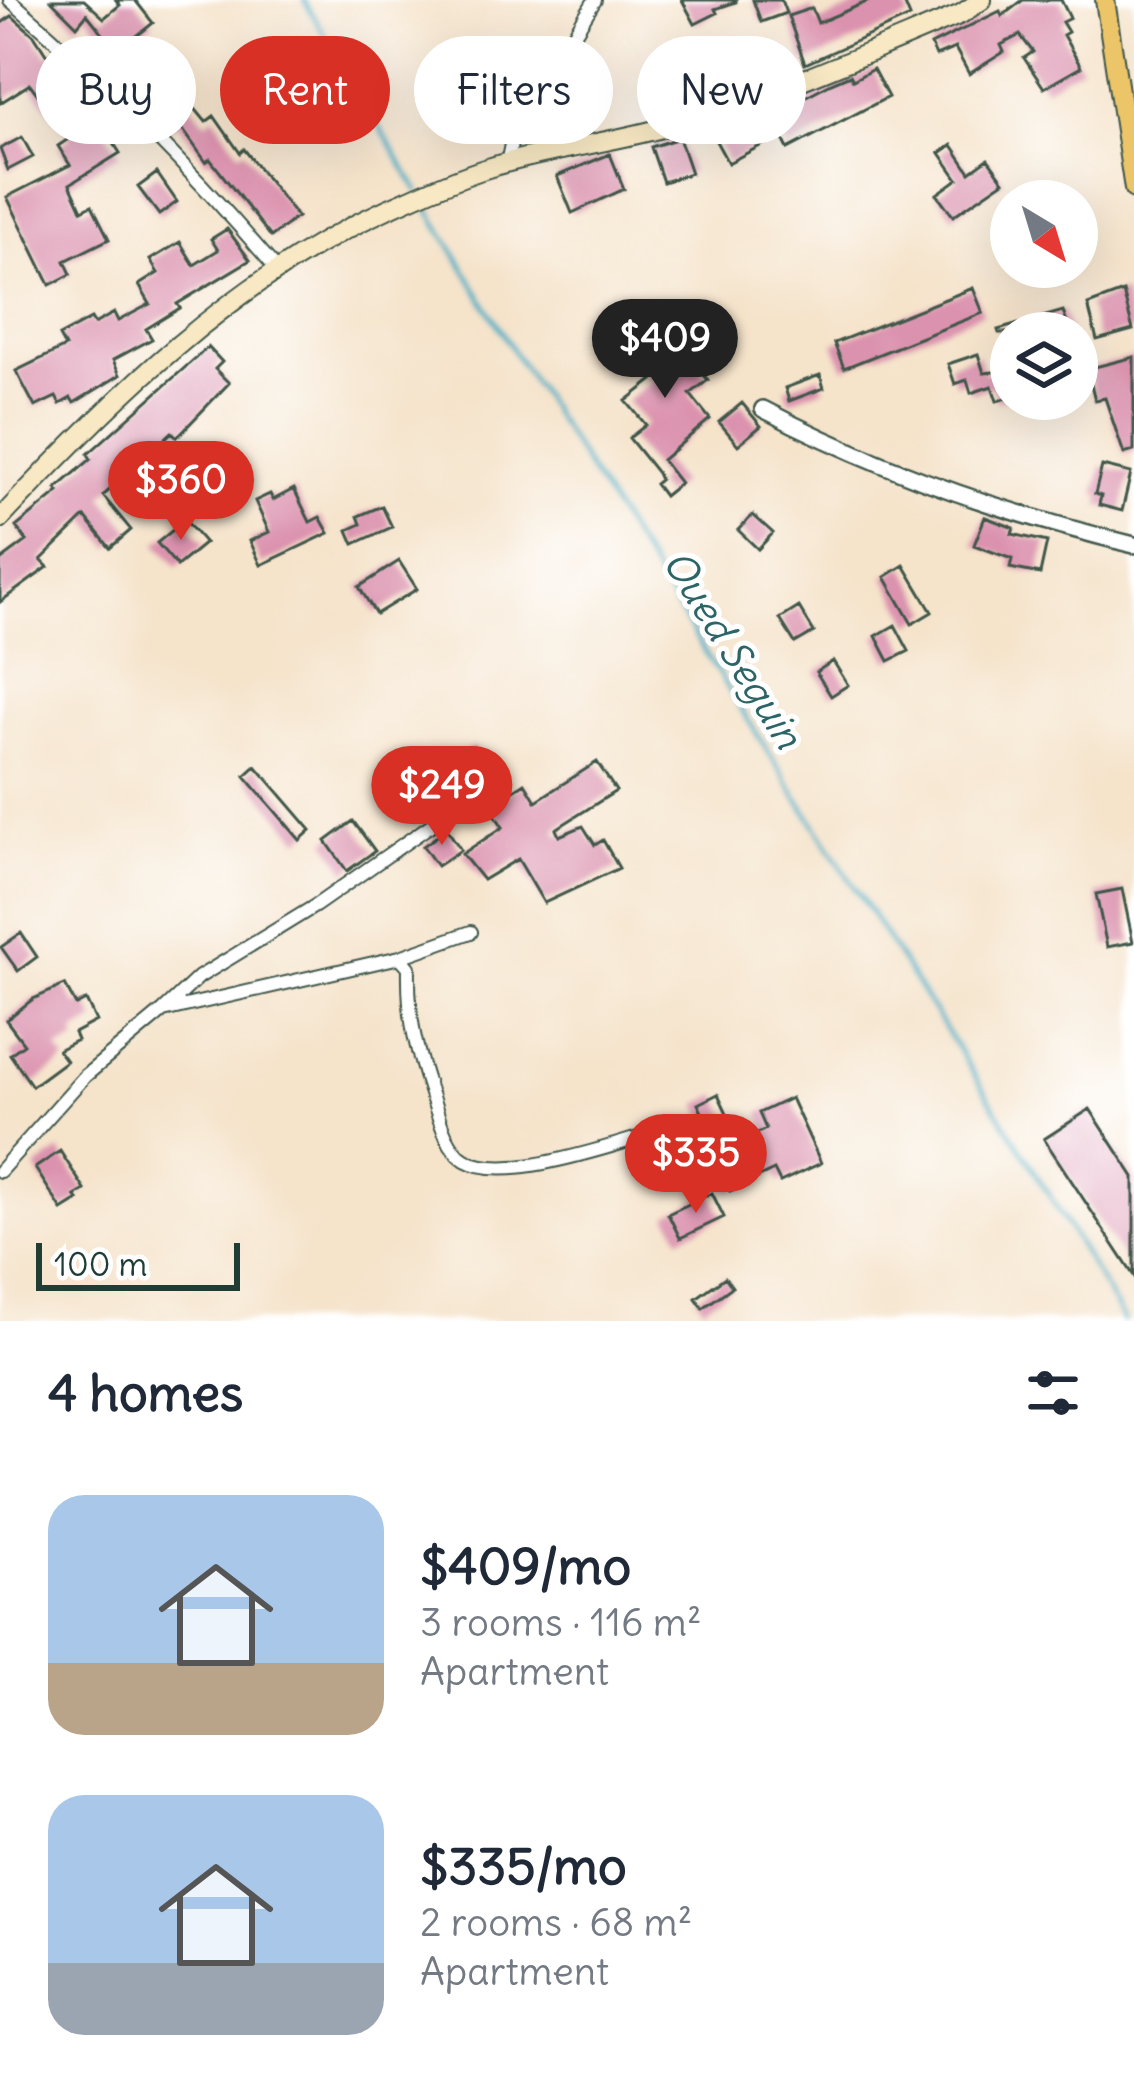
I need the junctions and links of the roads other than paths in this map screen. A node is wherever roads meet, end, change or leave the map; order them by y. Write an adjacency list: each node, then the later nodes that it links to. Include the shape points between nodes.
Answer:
1 (10, 0): 7 (street, via 168,146)
2 (596, 0): 5 (street, via 513,134)
3 (982, 0): 5 (main road, via 805,79 675,124)
4 (1105, 0): 6 (main road)
5 (507, 164): 7 (main road, via 383,211)
6 (1134, 189)
7 (278, 271): 9 (main road, via 144,372)
8 (763, 409): 10 (street, via 944,487)
9 (0, 519)
10 (1134, 545)
11 (438, 820): 14 (street, via 199,977)
12 (471, 932): 13 (street)
13 (400, 957): 14 (street); 15 (street, via 409,967 418,1057 463,1160 554,1163)
14 (163, 1011): 16 (street, via 85,1076)
15 (648, 1135)
16 (0, 1172)

